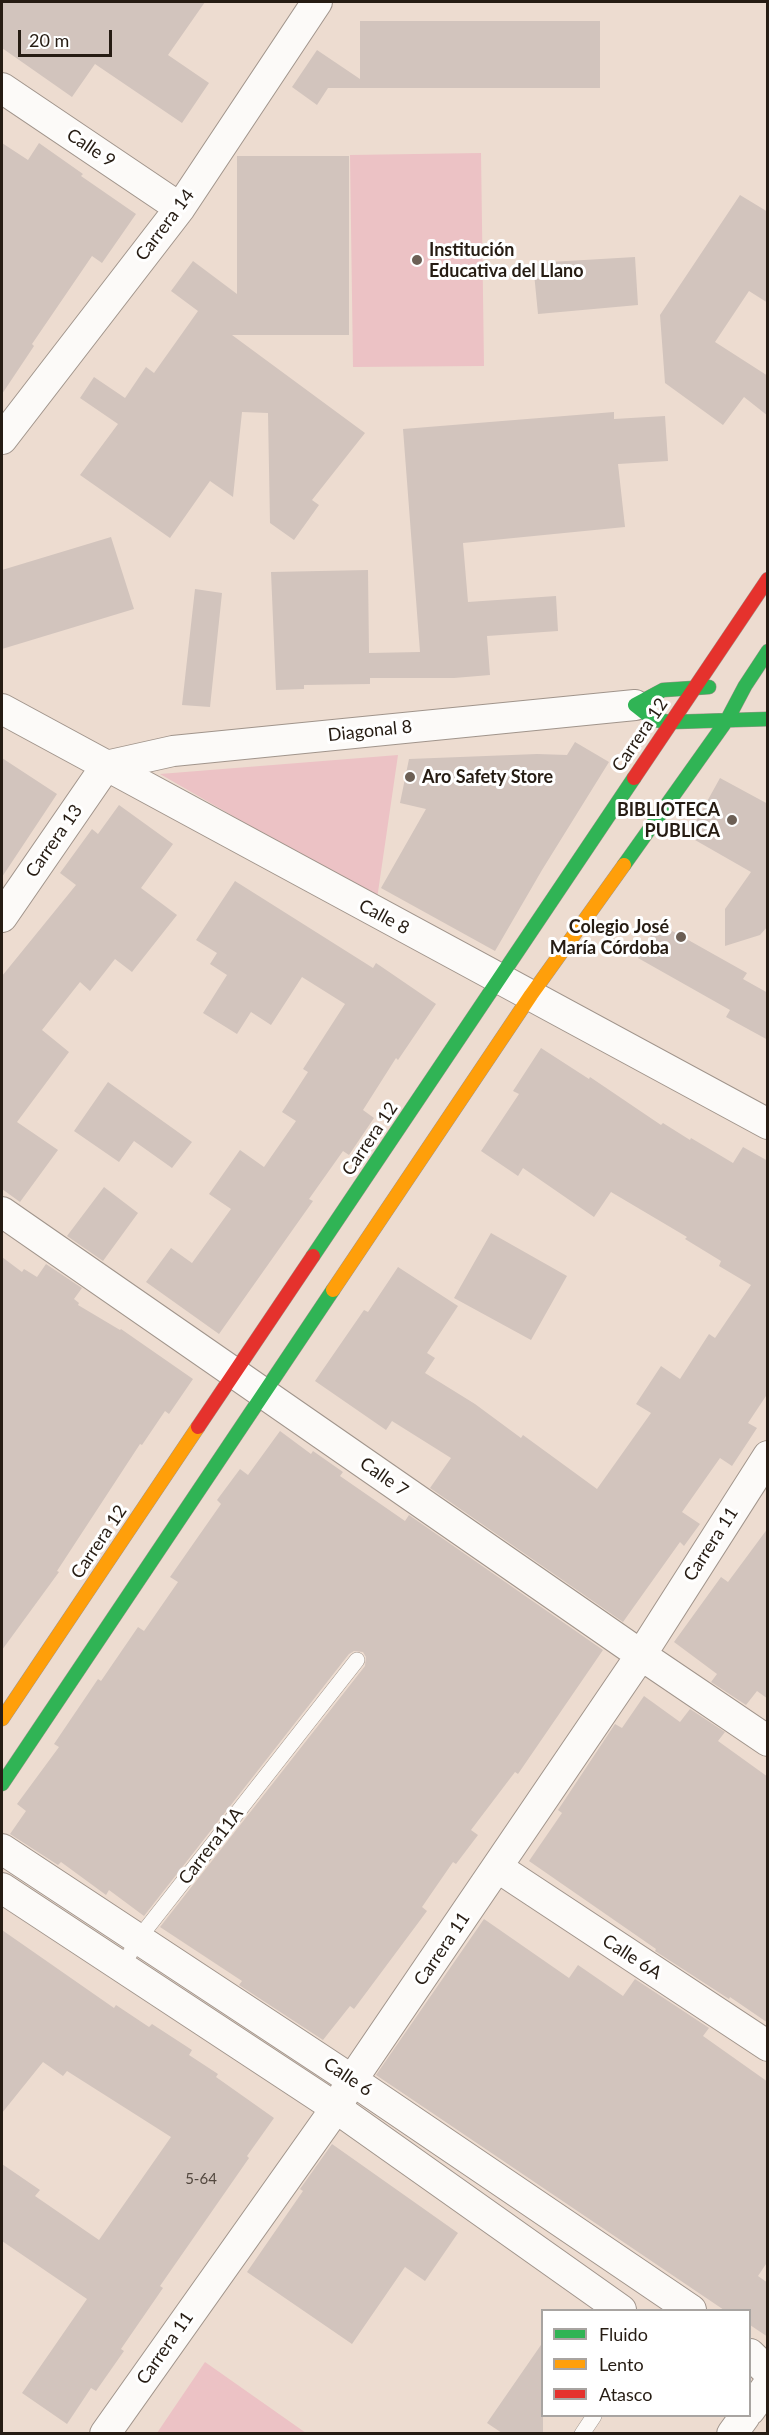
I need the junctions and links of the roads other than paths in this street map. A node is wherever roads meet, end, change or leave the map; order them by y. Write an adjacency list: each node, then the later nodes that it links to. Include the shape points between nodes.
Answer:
1 (317, 2): 3 (street, Carrera 14)
2 (2, 88): 3 (street, Calle 9)
3 (180, 208): 4 (street, Carrera 14)
4 (7, 420)
5 (768, 579): 9 (street, Carrera 12)
6 (768, 651): 8 (street)
7 (768, 684): 8 (street, Diagonal 8)
8 (745, 686): 9 (street, Diagonal 8); 13 (street)
9 (693, 688): 10 (street, Diagonal 8, via 663,690); 14 (street, Carrera 12)
10 (635, 705): 14 (street, via 654,720); 15 (street, Diagonal 8, via 173,751)
11 (2, 709): 15 (street, Calle 8)
12 (768, 719): 13 (street)
13 (727, 720): 14 (street); 18 (street)
14 (671, 722): 17 (street, Carrera 12)
15 (106, 766): 16 (street, Carrera 13); 17 (street, Calle 8)
16 (2, 917)
17 (499, 979): 18 (street, Calle 8); 21 (street, Carrera 12)
18 (531, 995): 19 (street, Calle 8); 22 (street)
19 (768, 1124)
20 (2, 1212): 21 (street, Calle 7)
21 (234, 1373): 22 (street, Calle 7); 26 (street, Carrera 12)
22 (264, 1394): 24 (street, Calle 7); 28 (street)
23 (768, 1456): 24 (street, Carrera 11)
24 (640, 1655): 27 (street, Calle 7); 30 (street, Carrera 11)
25 (357, 1660): 32 (lane, Carrera11A)
26 (2, 1719)
27 (768, 1741)
28 (2, 1784)
29 (2, 1849): 32 (street, Calle 6)
30 (497, 1867): 34 (street, Calle 6A); 35 (street, Carrera 11)
31 (2, 1888): 33 (street, Calle 6)
32 (140, 1938): 33 (lane, Carrera11A); 35 (street, Calle 6)
33 (122, 1967): 36 (street, Calle 6)
34 (768, 2046)
35 (352, 2080): 36 (street, Carrera 11); 38 (street, Calle 6)
36 (336, 2108): 37 (street, Calle 6); 46 (street, Carrera 11)
37 (620, 2309)
38 (690, 2309)
39 (751, 2355): 41 (street)
40 (751, 2374): 41 (street)
41 (768, 2375)
42 (768, 2385): 43 (street)
43 (751, 2409)
44 (593, 2417): 47 (lane)
45 (744, 2417): 48 (street)
46 (105, 2433)
47 (582, 2433)
48 (732, 2433)

